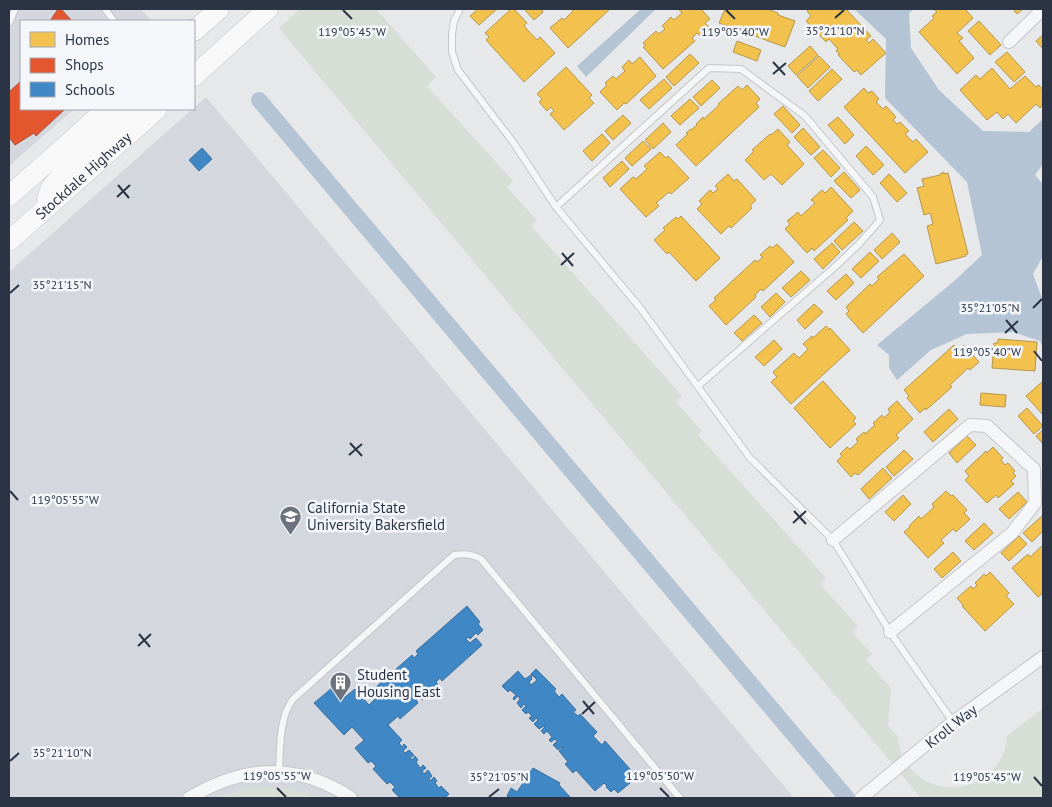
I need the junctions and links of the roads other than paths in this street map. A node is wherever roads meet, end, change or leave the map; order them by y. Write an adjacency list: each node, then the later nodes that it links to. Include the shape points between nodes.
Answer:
1 (15, 9): 8 (lane)
2 (105, 9): 7 (lane)
3 (219, 9): 9 (main road)
4 (268, 9): 11 (main road)
5 (460, 9): 16 (lane, via 454,21 452,43 458,70 514,142)
6 (1043, 9): 10 (street)
7 (113, 20)
8 (9, 22)
9 (195, 30)
10 (1009, 42)
11 (195, 75)
12 (106, 110): 15 (main road)
13 (131, 110): 17 (main road, via 64,172 51,188)
14 (156, 110): 17 (main road, Stockdale Highway)
15 (9, 196)
16 (556, 207): 19 (lane, via 641,308); 19 (lane, via 709,68 741,69 805,116 873,197 880,220 859,244)
17 (41, 212): 18 (main road, Stockdale Highway)
18 (9, 241)
19 (698, 386): 21 (lane, via 750,458)
20 (1039, 502): 21 (street, via 1034,469 987,426 970,425); 22 (street, via 1012,533)
21 (833, 540): 22 (lane)
22 (890, 632): 24 (lane)
23 (1043, 658): 24 (street, Kroll Way)
24 (953, 722): 29 (street, Kroll Way)
25 (279, 772): 26 (street, via 238,777); 27 (street, via 303,776); 28 (lane, via 283,717 293,699 454,555 469,554 481,559)
26 (189, 798)
27 (351, 798)
28 (680, 798)
29 (861, 798)

